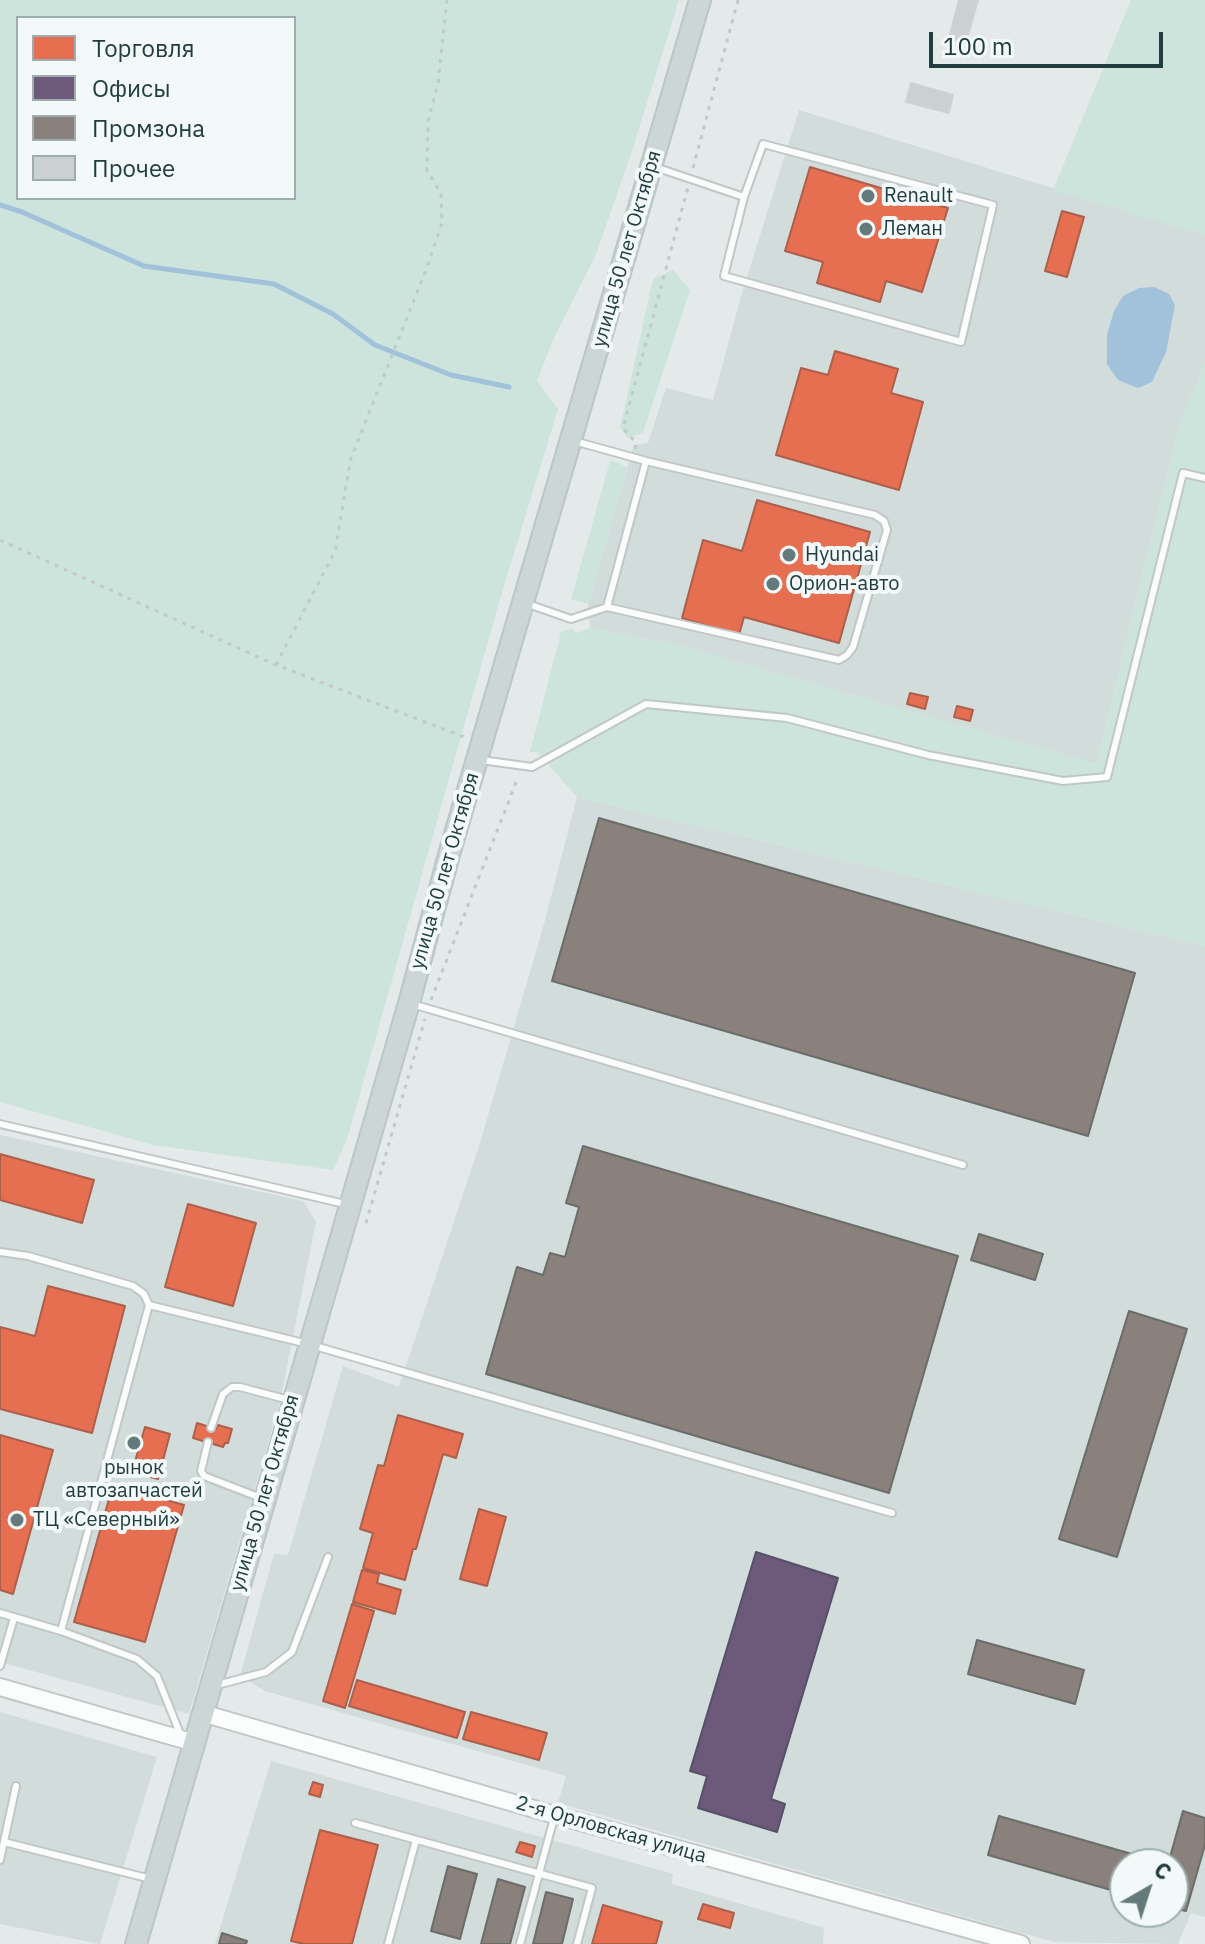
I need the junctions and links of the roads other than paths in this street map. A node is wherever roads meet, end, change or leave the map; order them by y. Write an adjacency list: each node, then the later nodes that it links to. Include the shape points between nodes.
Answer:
1 (700, 0): 2 (main road, улица 50 лет Октября)
2 (651, 165): 3 (lane); 4 (main road, улица 50 лет Октября)
3 (744, 197): 3 (lane, via 724,276 961,342 993,205 763,144)
4 (572, 440): 5 (lane); 7 (main road, улица 50 лет Октября)
5 (646, 461): 8 (lane); 8 (lane, via 875,515 887,530 853,647 839,660)
6 (1205, 478): 9 (lane, via 1183,473 1107,777 1063,781 928,755 787,718 646,704 532,767)
7 (534, 607): 8 (lane, via 571,619); 9 (main road, улица 50 лет Октября)
8 (607, 607)
9 (479, 752): 10 (main road, улица 50 лет Октября)
10 (409, 1003): 12 (lane); 13 (main road, улица 50 лет Октября)
11 (0, 1124): 13 (lane)
12 (963, 1165)
13 (349, 1205): 16 (main road, улица 50 лет Октября)
14 (0, 1252): 15 (lane, via 133,1286)
15 (149, 1305): 16 (lane); 25 (lane)
16 (308, 1344): 17 (main road, улица 50 лет Октября); 21 (lane)
17 (293, 1401): 18 (lane, via 232,1387 223,1394); 20 (main road, улица 50 лет Октября)
18 (211, 1428)
19 (208, 1442): 20 (lane, via 204,1476)
20 (263, 1499): 27 (main road, улица 50 лет Октября)
21 (892, 1513)
22 (328, 1557): 27 (lane, via 292,1652 266,1672)
23 (0, 1613): 24 (lane)
24 (14, 1618): 25 (lane); 26 (lane)
25 (61, 1631): 30 (lane, via 137,1659 157,1676)
26 (0, 1666)
27 (210, 1686): 29 (main road, улица 50 лет Октября)
28 (0, 1687): 30 (street)
29 (202, 1713): 30 (main road, улица 50 лет Октября); 32 (street, 2-я Орловская улица)
30 (188, 1741): 38 (main road, улица 50 лет Октября)
31 (16, 1786): 35 (lane)
32 (555, 1815): 37 (lane); 43 (street, 2-я Орловская улица)
33 (355, 1823): 34 (lane)
34 (416, 1840): 37 (lane); 40 (lane)
35 (4, 1842): 36 (lane); 38 (lane)
36 (0, 1860)
37 (539, 1873): 41 (lane); 42 (lane, via 592,1888)
38 (154, 1880): 39 (main road, улица 50 лет Октября)
39 (136, 1944)
40 (388, 1944)
41 (520, 1944)
42 (577, 1944)
43 (1021, 1944)

